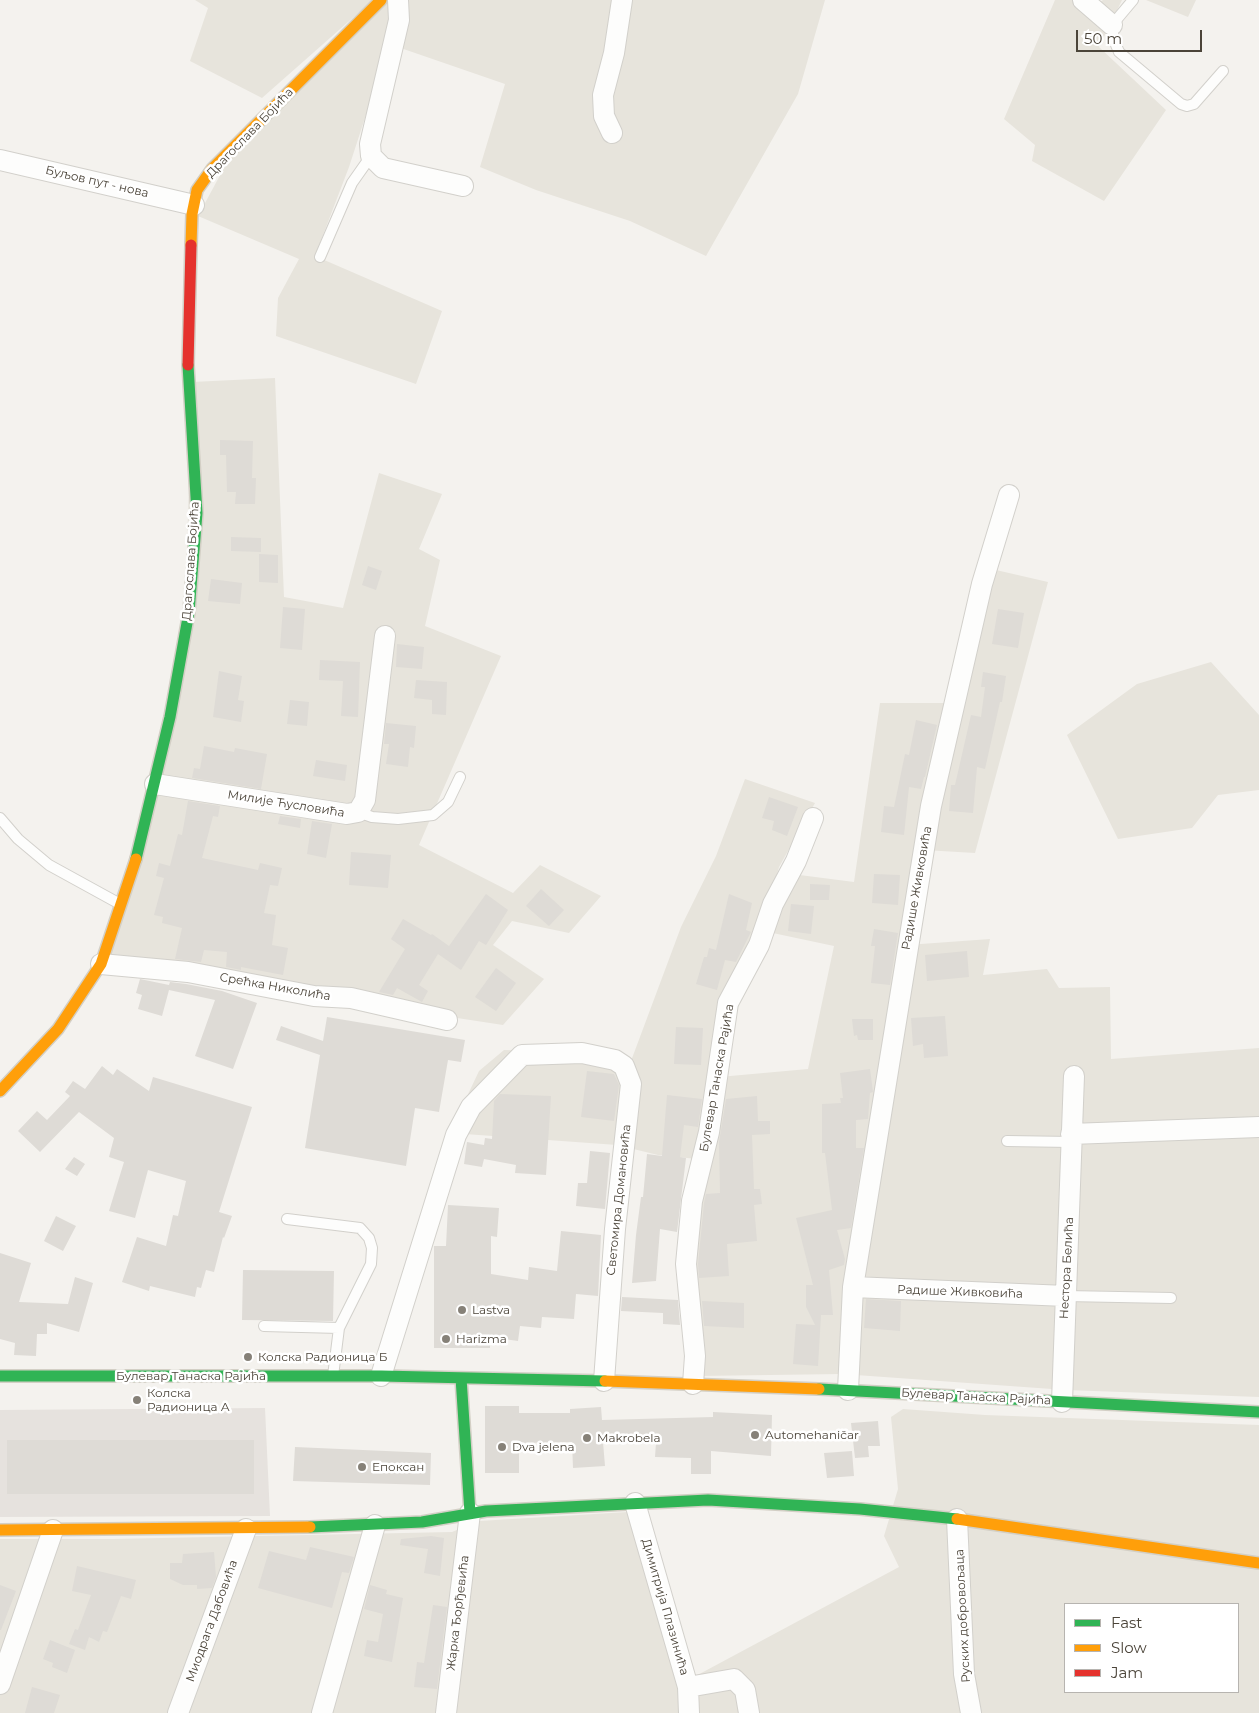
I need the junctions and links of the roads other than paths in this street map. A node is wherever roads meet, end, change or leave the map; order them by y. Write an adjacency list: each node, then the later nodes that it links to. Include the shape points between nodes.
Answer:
1 (381, 0): 12 (street, Драгослава Бојића, via 212,169 197,190)
2 (398, 0): 9 (street, via 398,20 370,144)
3 (622, 0): 8 (street, via 614,54 603,95 604,116)
4 (1083, 0): 6 (street)
5 (1133, 0): 6 (lane)
6 (1112, 24): 7 (lane, via 1120,52 1184,106 1194,104)
7 (1223, 72)
8 (612, 133)
9 (371, 156): 11 (street, via 383,168); 13 (lane, via 352,183)
10 (0, 160): 12 (street, Буљов пут - нова)
11 (463, 186)
12 (194, 205): 17 (street, Драгослава Бојића, via 187,347 197,512 189,612)
13 (320, 256)
14 (1009, 494): 30 (street, Радише Живковића, via 982,584 931,806)
15 (385, 636): 18 (street, Милије Ћусловића, via 365,800)
16 (460, 777): 18 (lane, via 448,802 433,815 398,819 372,817)
17 (155, 784): 18 (street, Милије Ћусловића, via 347,814); 21 (street, Драгослава Бојића, via 142,840)
18 (358, 812)
19 (0, 818): 21 (lane, via 18,839 49,865)
20 (812, 818): 40 (street, Булевар Танаска Рајића, via 796,861 773,904 759,944 728,1003 709,1132 691,1210 686,1264 695,1356)
21 (120, 905): 22 (street, Драгослава Бојића)
22 (101, 964): 23 (street, Срећка Николића, via 188,972 314,996 351,998); 25 (street, Драгослава Бојића, via 58,1029)
23 (447, 1020)
24 (1074, 1076): 27 (street, Нестора Белића)
25 (0, 1091)
26 (1259, 1127): 27 (street)
27 (1071, 1138): 28 (lane); 31 (street, Нестора Белића)
28 (1007, 1141)
29 (287, 1219): 34 (lane, via 360,1228 369,1238 372,1264)
30 (853, 1287): 31 (street, Радише Живковића); 41 (street, Радише Живковића)
31 (1066, 1296): 32 (lane); 42 (street, Нестора Белића)
32 (1171, 1298)
33 (264, 1326): 34 (lane)
34 (339, 1328): 36 (lane)
35 (0, 1376): 36 (street, Булевар Танаска Рајића)
36 (333, 1376): 37 (street, Булевар Танаска Рајића)
37 (381, 1376): 38 (street, Булевар Танаска Рајића); 39 (street, Светомира Домановића, via 456,1135 471,1107 522,1054 582,1053 616,1060 624,1066 631,1084 615,1229)
38 (461, 1378): 39 (street, Булевар Танаска Рајића); 45 (street)
39 (604, 1380): 40 (street, Булевар Танаска Рајића)
40 (693, 1384): 41 (street, Булевар Танаска Рајића)
41 (848, 1390): 42 (street, Булевар Танаска Рајића)
42 (1062, 1402): 43 (street, Булевар Танаска Рајића)
43 (1259, 1412)
44 (635, 1503): 45 (street); 46 (street, via 716,1500 860,1509); 53 (street, Димитрија Плазинића)
45 (470, 1513): 47 (street, via 422,1522); 56 (street, Жарка Ђорђевића)
46 (957, 1520): 51 (street); 59 (street, Руских добровољаца, via 964,1674)
47 (375, 1524): 48 (street); 55 (street)
48 (246, 1529): 50 (street); 54 (street, Миодрага Дабовића)
49 (0, 1530): 50 (street)
50 (53, 1530): 52 (street)
51 (1259, 1563)
52 (0, 1684)
53 (688, 1687): 57 (street, Димитрија Плазинића); 58 (street, via 734,1679 745,1690)
54 (178, 1713)
55 (322, 1713)
56 (446, 1713)
57 (689, 1713)
58 (749, 1713)
59 (971, 1713)

